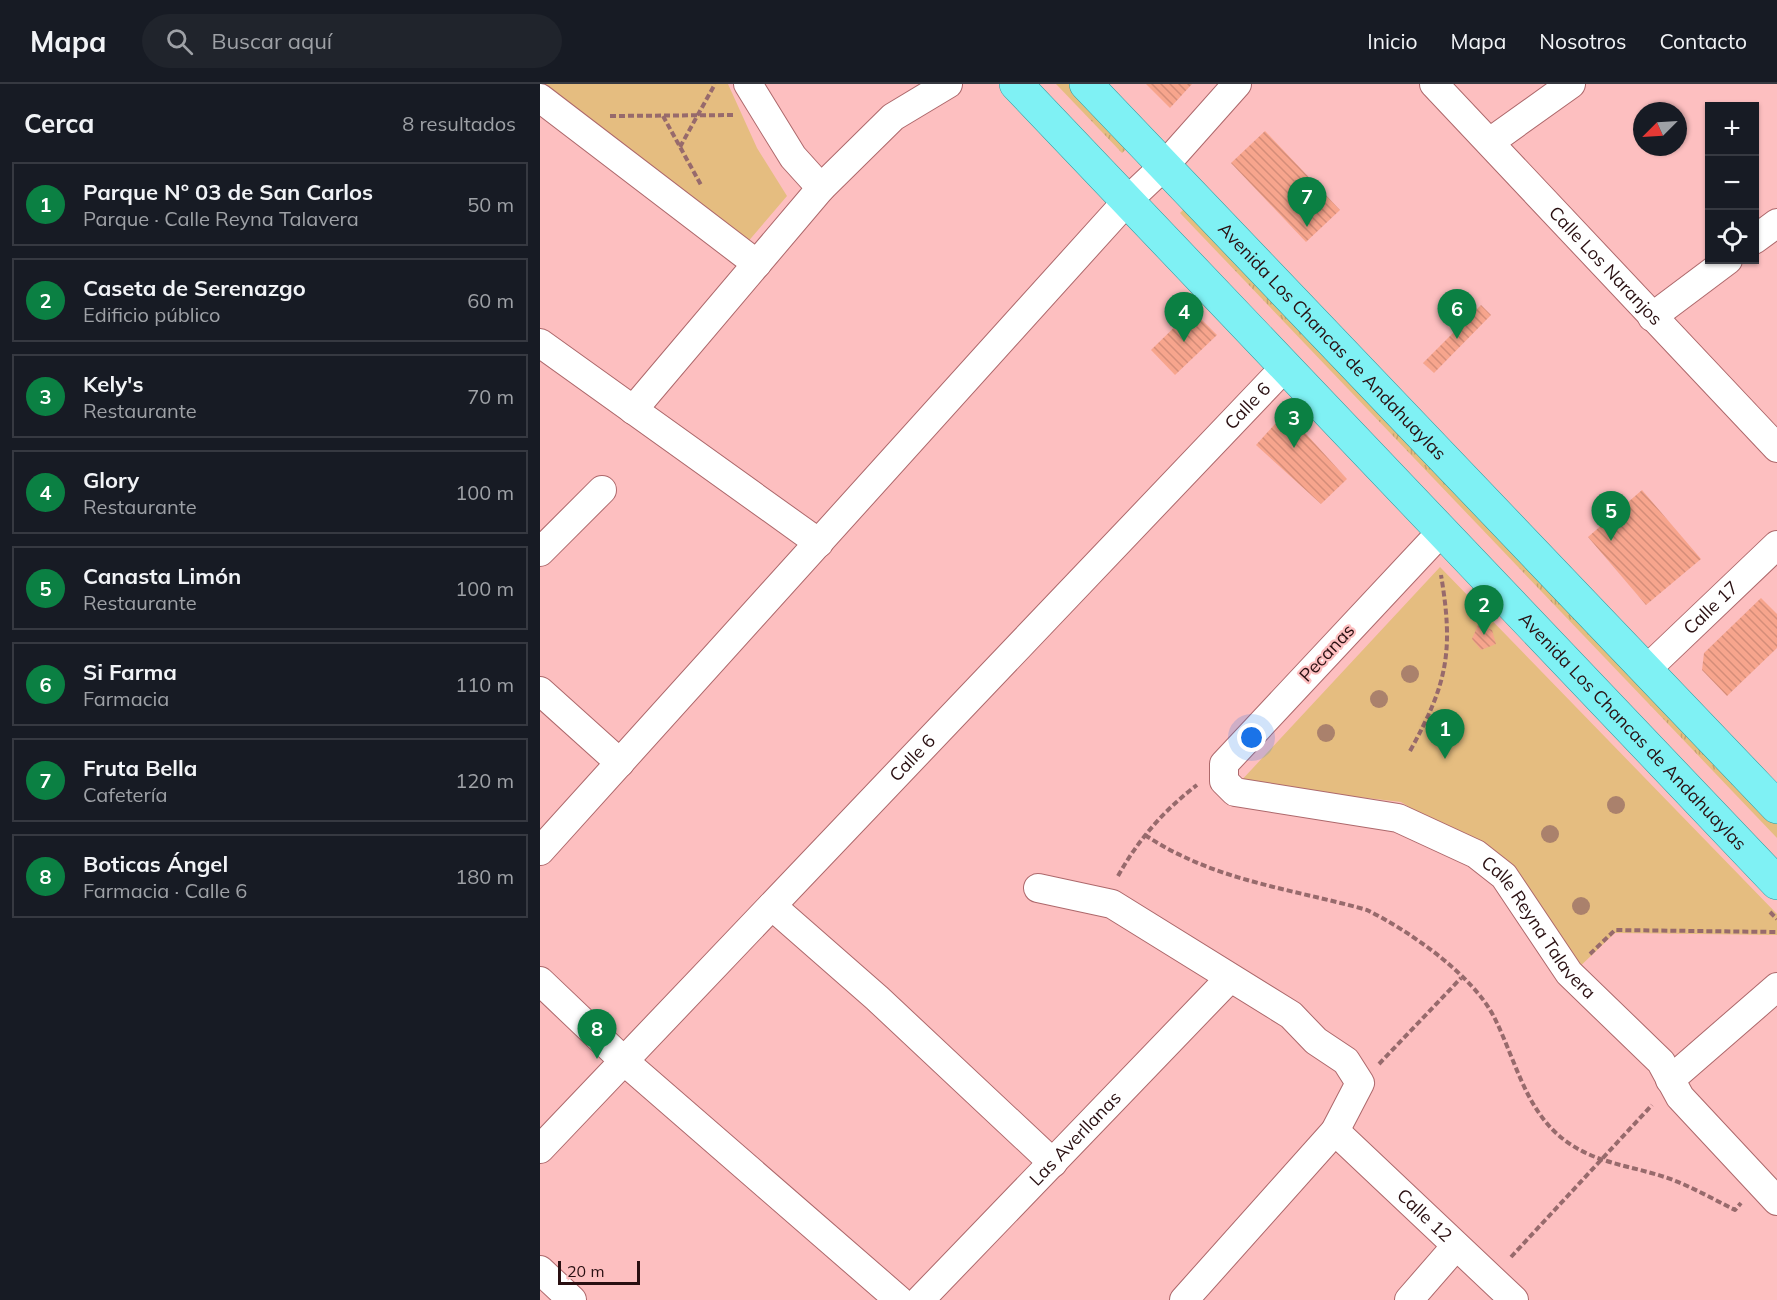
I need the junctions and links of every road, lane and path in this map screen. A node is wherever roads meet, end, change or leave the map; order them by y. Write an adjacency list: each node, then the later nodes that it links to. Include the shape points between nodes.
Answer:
1 (715, 84): 13 (path)
2 (748, 84): 18 (street, via 793,157)
3 (948, 84): 18 (street, via 892,117)
4 (1016, 84): 19 (main road, Avenida Los Chancas de Andahuaylas)
5 (1086, 84): 16 (main road, Avenida Los Chancas de Andahuaylas)
6 (1237, 84): 16 (street)
7 (1434, 84): 14 (street, Calle Los Naranjos)
8 (1571, 84): 14 (street)
9 (540, 98): 22 (street)
10 (740, 115): 13 (path)
11 (608, 116): 12 (path)
12 (663, 116): 13 (path); 15 (path)
13 (698, 116): 15 (path)
14 (1490, 142): 24 (street, Calle Los Naranjos)
15 (680, 148): 17 (path)
16 (1164, 166): 19 (street); 35 (main road, Avenida Los Chancas de Andahuaylas)
17 (702, 187)
18 (821, 188): 22 (street)
19 (1127, 201): 26 (main road, Avenida Los Chancas de Andahuaylas); 31 (street)
20 (1777, 223): 21 (street)
21 (1759, 237)
22 (757, 264): 27 (street)
23 (1723, 264): 24 (street)
24 (1652, 317): 28 (street, Calle Los Naranjos)
25 (540, 343): 27 (street)
26 (1285, 367): 30 (main road, Avenida Los Chancas de Andahuaylas); 46 (street, Calle 6)
27 (633, 410): 31 (street)
28 (1777, 448)
29 (602, 490): 33 (street)
30 (1442, 531): 39 (street, Pecanas); 43 (main road, Avenida Los Chancas de Andahuaylas)
31 (819, 543): 38 (street)
32 (1777, 545): 35 (street, Calle 17)
33 (540, 552)
34 (1441, 574): 37 (path, via 1449,643 1445,671 1436,701)
35 (1646, 670): 40 (main road, Avenida Los Chancas de Andahuaylas)
36 (540, 692): 38 (street)
37 (1410, 751)
38 (620, 763): 42 (street)
39 (1224, 772): 41 (path, via 1179,798); 54 (street, Calle Reyna Talavera, via 1235,792 1398,818 1476,854 1504,876 1569,973 1661,1062)
40 (1777, 807)
41 (1145, 835): 45 (path); 49 (path, via 1173,854 1209,869 1367,910 1416,938)
42 (540, 851)
43 (1777, 883)
44 (1038, 888): 45 (street)
45 (1103, 902): 50 (street)
46 (772, 906): 53 (street, Calle 6); 59 (street)
47 (1777, 932): 48 (path, via 1615,930)
48 (1584, 960)
49 (1461, 978): 55 (path); 58 (path, via 1494,1015 1535,1106 1553,1130)
50 (1229, 979): 55 (street, via 1291,1015 1316,1041 1346,1061); 59 (street, Las Averllanas)
51 (540, 981): 53 (street)
52 (1777, 987): 54 (street)
53 (624, 1061): 57 (street, Calle 6); 65 (street)
54 (1670, 1080): 58 (path); 60 (street, Calle Reyna Talavera, via 1680,1097)
55 (1360, 1083): 56 (street)
56 (1335, 1131): 61 (street, Calle 12); 67 (street)
57 (540, 1149)
58 (1603, 1160): 60 (path, via 1673,1179 1735,1210); 63 (path)
59 (1053, 1163): 66 (street, Las Averllanas)
60 (1769, 1192)
61 (1456, 1246): 63 (street, Calle 12); 68 (street)
62 (540, 1270): 64 (street)
63 (1491, 1278): 69 (street, Calle 12)
64 (572, 1300)
65 (899, 1300)
66 (920, 1300)
67 (1184, 1300)
68 (1409, 1300)
69 (1514, 1300)

